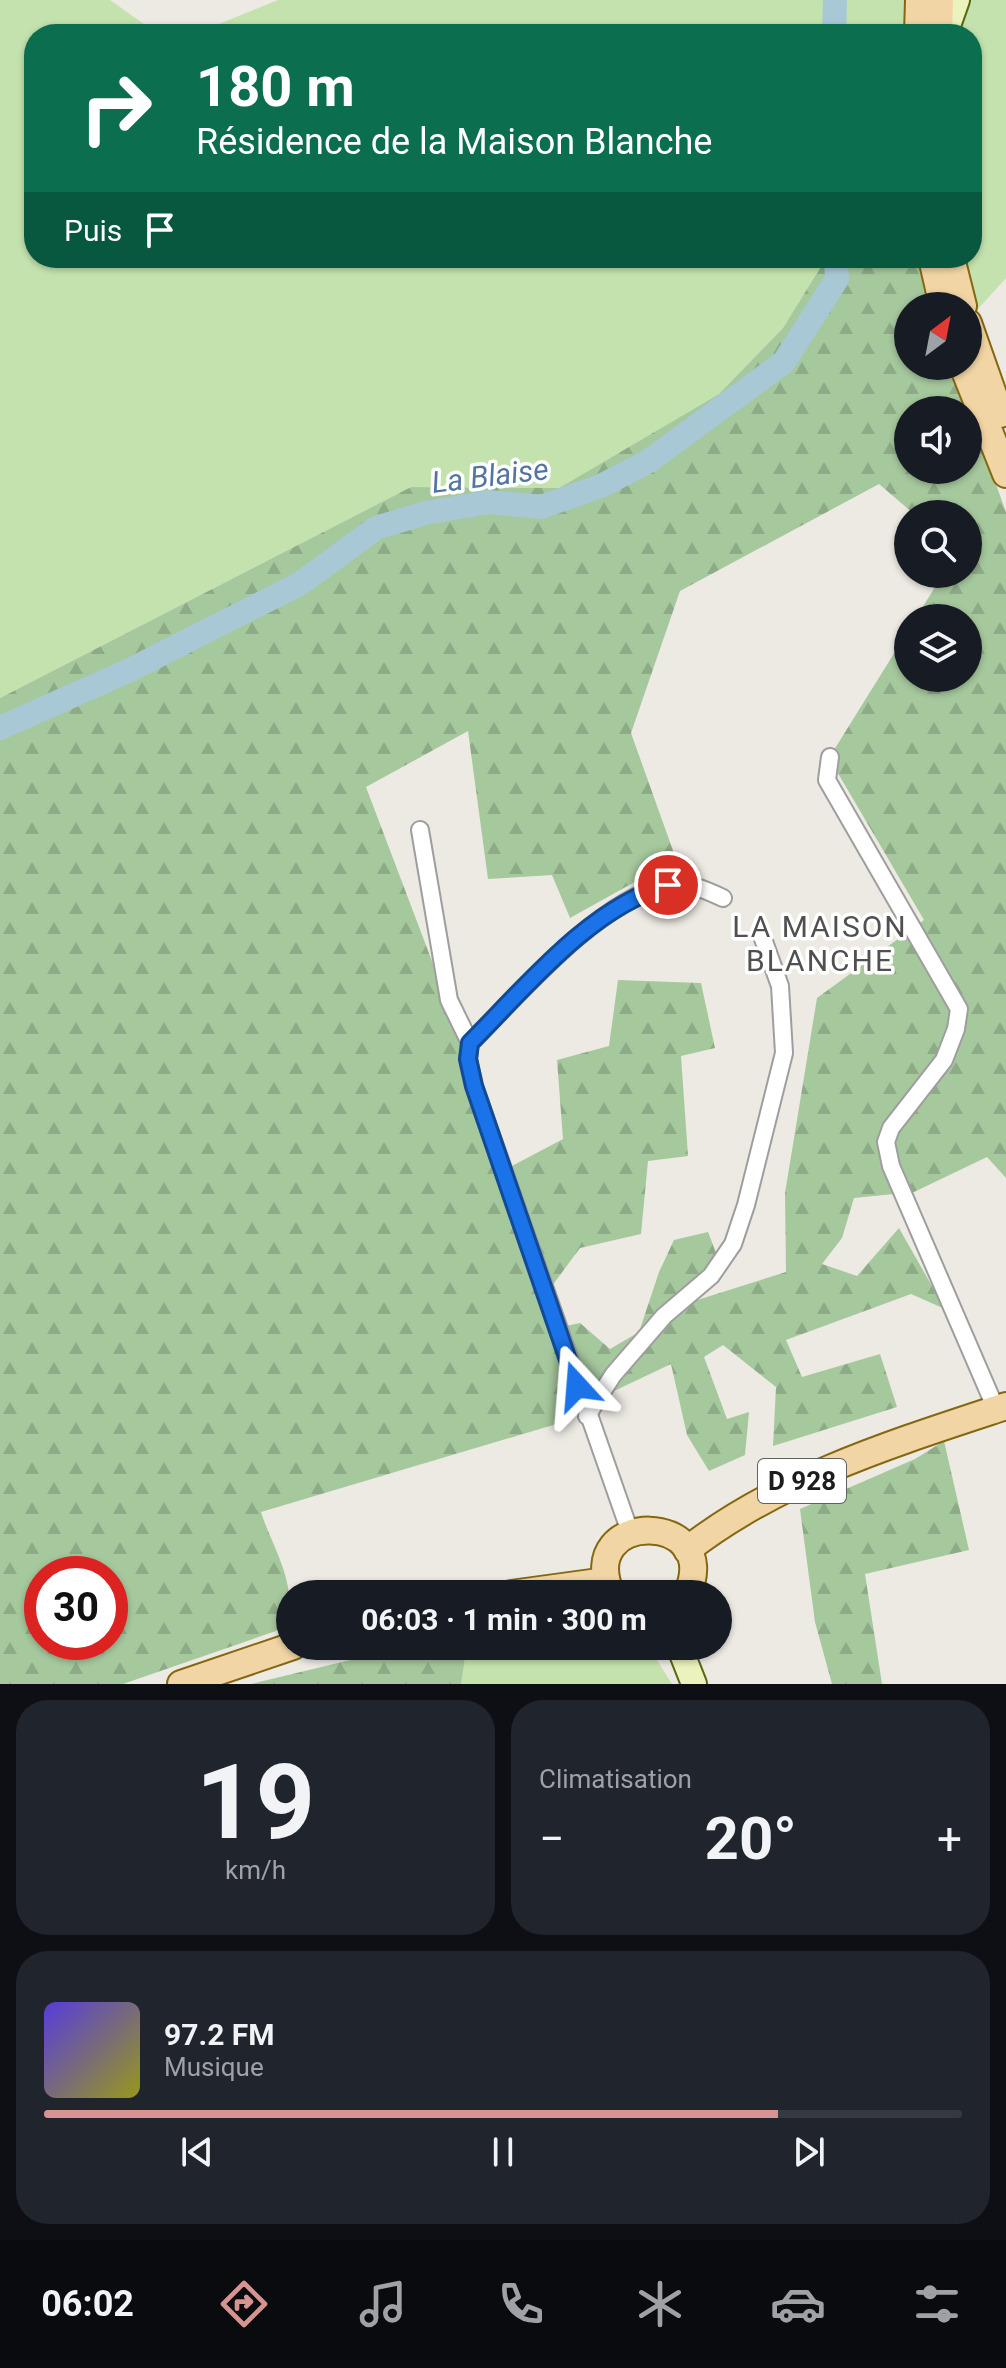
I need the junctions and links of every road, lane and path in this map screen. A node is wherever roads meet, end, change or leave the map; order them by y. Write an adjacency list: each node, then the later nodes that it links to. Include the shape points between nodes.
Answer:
1 (940, 0): 3 (main road)
2 (957, 0): 3 (street)
3 (925, 21)
4 (934, 268): 6 (main road)
5 (954, 268): 7 (main road)
6 (940, 292)
7 (960, 292)
8 (982, 362): 10 (main road)
9 (969, 380): 11 (main road)
10 (1006, 430)
11 (1006, 474)
12 (830, 757): 17 (street, via 827,780 959,1009 944,1060 891,1128 886,1142 891,1166)
13 (420, 830): 16 (street, via 449,1000)
14 (723, 898): 16 (street, via 699,886 668,885 641,892 576,939)
15 (762, 936): 18 (street, via 780,986 784,1053 733,1244 711,1276 664,1316 613,1375)
16 (470, 1043): 18 (street, via 474,1086)
17 (1001, 1408): 20 (main road, D 928, via 800,1481)
18 (587, 1416): 19 (street)
19 (630, 1532): 20 (main road, via 656,1528); 21 (main road, via 610,1552)
20 (687, 1550): 22 (main road)
21 (609, 1580)
22 (691, 1580)
23 (276, 1652): 25 (main road)
24 (685, 1660): 26 (street)
25 (181, 1684)
26 (694, 1684)

